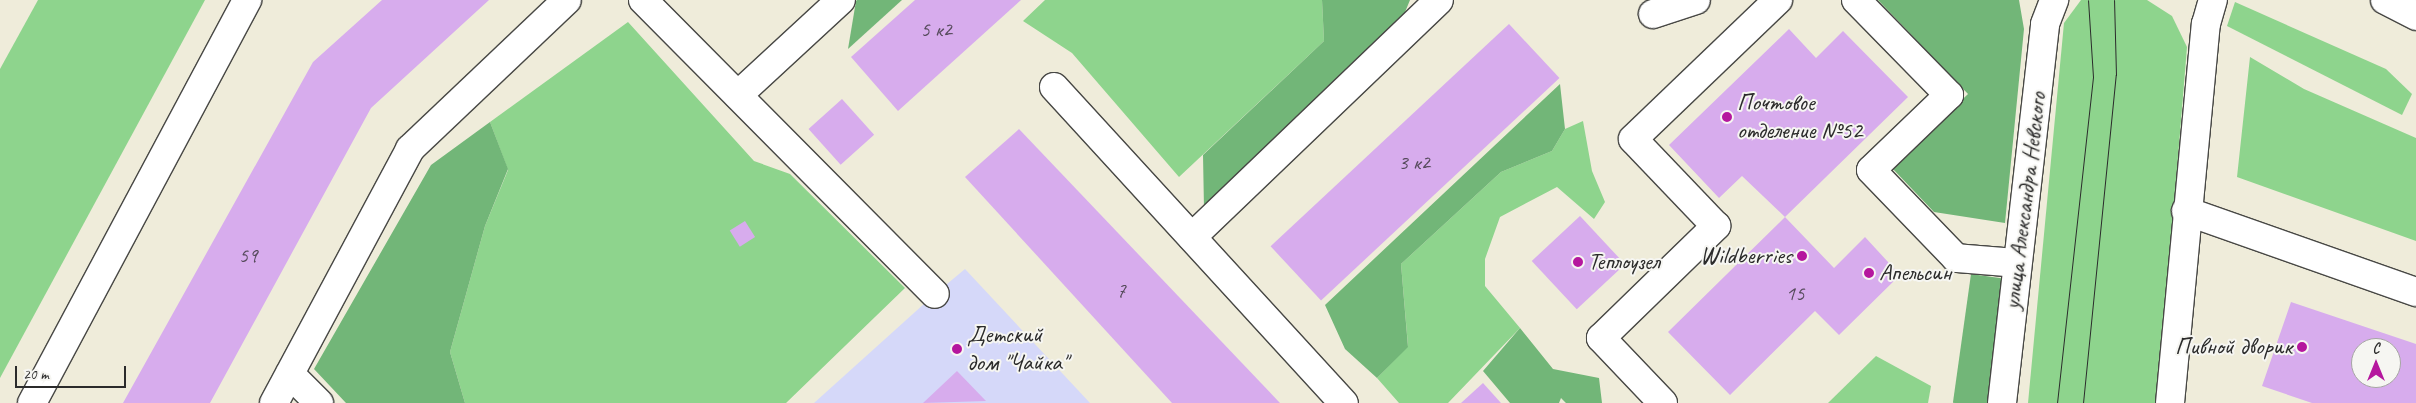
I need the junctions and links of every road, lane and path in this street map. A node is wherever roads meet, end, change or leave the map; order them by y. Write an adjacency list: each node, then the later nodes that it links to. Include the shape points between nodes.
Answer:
1 (248, 0): 22 (street)
2 (567, 0): 21 (street, via 410,149)
3 (643, 0): 15 (street)
4 (841, 0): 15 (street)
5 (1439, 0): 17 (street)
6 (1696, 0): 12 (street)
7 (1778, 0): 26 (street, via 1633,139 1716,226 1601,338)
8 (1856, 0): 18 (street, via 1949,95 1871,170 1956,258)
9 (2054, 0): 18 (street, улица Александра Невского, via 2045,24)
10 (2213, 0): 16 (street, via 2206,24)
11 (2385, 0): 13 (street)
12 (1653, 14)
13 (2416, 16)
14 (1054, 87): 17 (street)
15 (738, 95): 20 (street)
16 (2186, 211): 19 (street); 28 (street)
17 (1192, 237): 25 (street)
18 (2017, 263): 27 (street, улица Александра Невского)
19 (2416, 292)
20 (935, 294)
21 (290, 374): 23 (street); 24 (street)
22 (32, 403)
23 (274, 403)
24 (319, 403)
25 (1344, 403)
26 (1663, 403)
27 (2002, 403)
28 (2170, 403)

